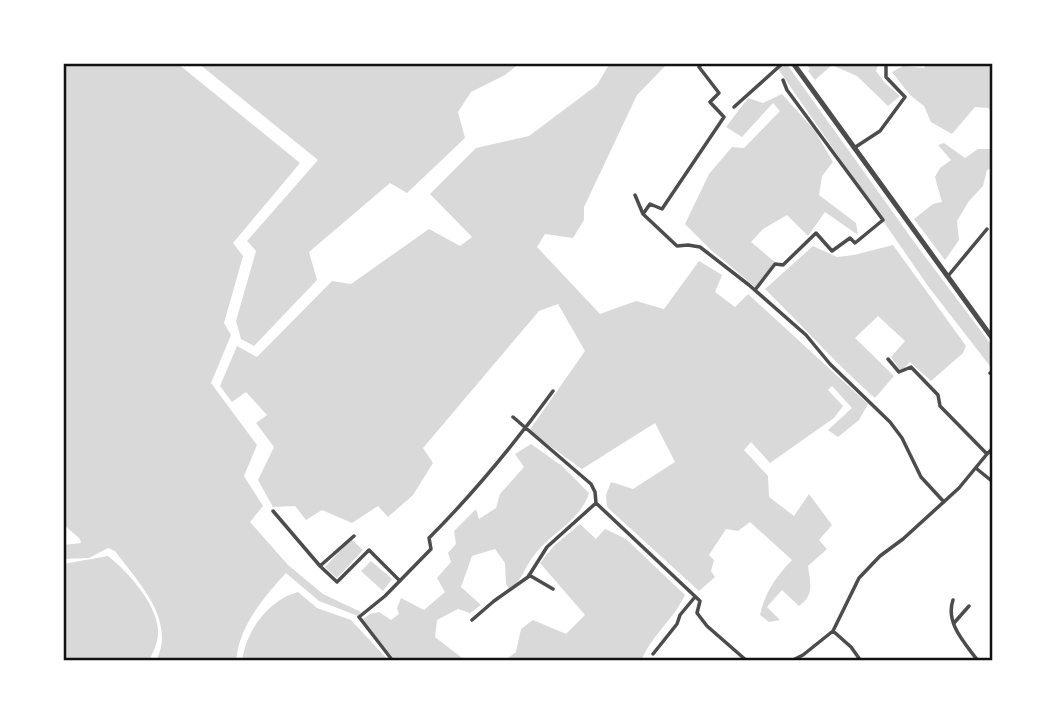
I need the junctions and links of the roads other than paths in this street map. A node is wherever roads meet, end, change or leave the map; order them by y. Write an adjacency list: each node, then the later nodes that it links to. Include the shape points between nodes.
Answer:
1 (702, 63): 11 (street, via 699,67 719,93 710,102 724,117 662,209 650,204)
2 (772, 63): 6 (street)
3 (783, 63): 6 (street)
4 (793, 63): 9 (street)
5 (886, 63): 9 (street, via 886,78 905,97 880,131)
6 (776, 69): 8 (street)
7 (783, 80): 14 (street, via 883,220 855,243 850,238 832,251 816,233 783,265 775,264)
8 (734, 107)
9 (854, 148): 13 (street)
10 (635, 195): 11 (street)
11 (643, 214): 14 (street, via 677,246 701,247)
12 (987, 229): 13 (street)
13 (947, 277): 15 (street)
14 (755, 290): 24 (street, via 890,422 921,477)
15 (993, 339)
16 (888, 359): 21 (street, via 899,372 911,367 938,395 940,406)
17 (552, 391): 19 (street)
18 (513, 417): 19 (street)
19 (526, 428): 25 (street, via 591,484); 30 (street, via 429,538 431,550)
20 (993, 448): 21 (street)
21 (988, 454): 22 (street)
22 (977, 469): 23 (street); 24 (street)
23 (993, 482)
24 (944, 502): 37 (street, via 859,578)
25 (596, 503): 29 (street, via 547,547); 32 (street)
26 (273, 511): 28 (street)
27 (354, 536): 28 (street)
28 (320, 566): 30 (street, via 337,582 369,551)
29 (528, 575): 31 (street); 35 (street)
30 (400, 581): 40 (street, via 359,617)
31 (553, 589)
32 (695, 597): 38 (street); 41 (street, via 700,601 697,613 704,622)
33 (953, 600): 36 (street)
34 (969, 606): 36 (street)
35 (472, 620)
36 (954, 623): 43 (street)
37 (833, 631): 39 (street); 42 (street)
38 (653, 654)
39 (795, 660)
40 (393, 661)
41 (747, 661)
42 (861, 661)
43 (978, 661)

